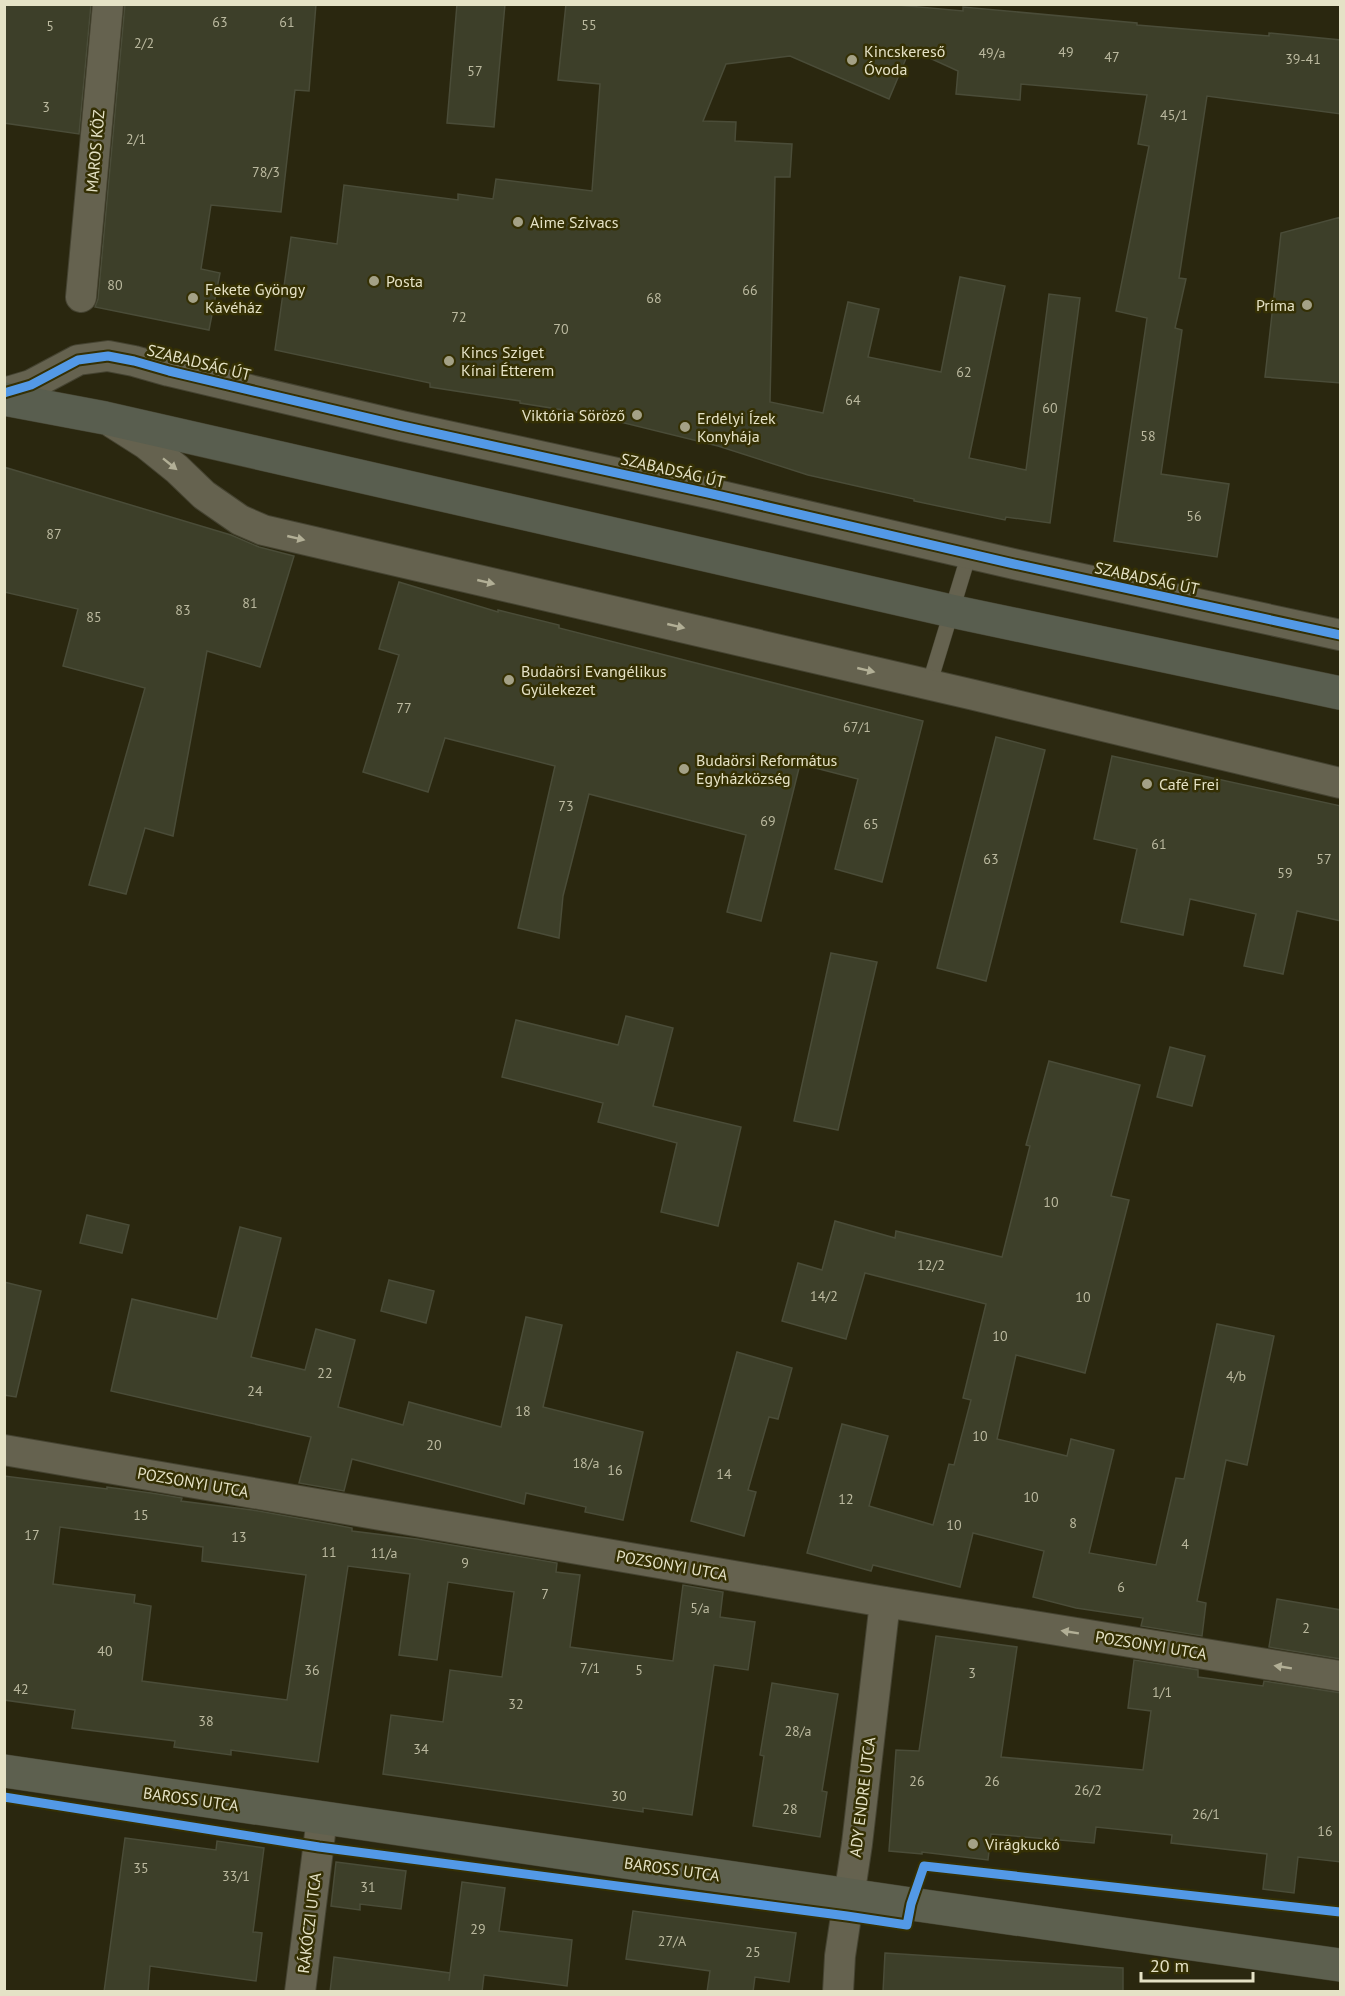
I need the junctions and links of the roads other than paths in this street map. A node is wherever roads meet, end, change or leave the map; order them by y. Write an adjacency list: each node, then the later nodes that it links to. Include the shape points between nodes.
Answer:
1 (108, 4): 2 (street, MAROS KÖZ)
2 (81, 297)
3 (4, 393): 6 (street, SZABADSÁG ÚT, via 31,386 78,360 108,356)
4 (4, 399): 5 (main road)
5 (105, 418): 7 (main road); 9 (street, one-way to 9, via 146,444 204,495 240,520 263,530)
6 (969, 554): 7 (lane); 8 (street, SZABADSÁG ÚT)
7 (951, 611): 9 (lane); 10 (main road)
8 (1341, 635)
9 (929, 685): 11 (street)
10 (1341, 693)
11 (1341, 783)
12 (4, 1450): 13 (street, POZSONYI UTCA)
13 (885, 1602): 14 (street, POZSONYI UTCA, one-way to 13); 17 (street, ADY ENDRE UTCA)
14 (1341, 1676)
15 (4, 1771): 16 (street, BAROSS UTCA)
16 (322, 1818): 17 (street, BAROSS UTCA); 19 (street, RÁKÓCZI UTCA)
17 (850, 1895): 18 (street, BAROSS UTCA); 20 (street, ADY ENDRE UTCA)
18 (1341, 1965)
19 (300, 1992)
20 (838, 1992)

